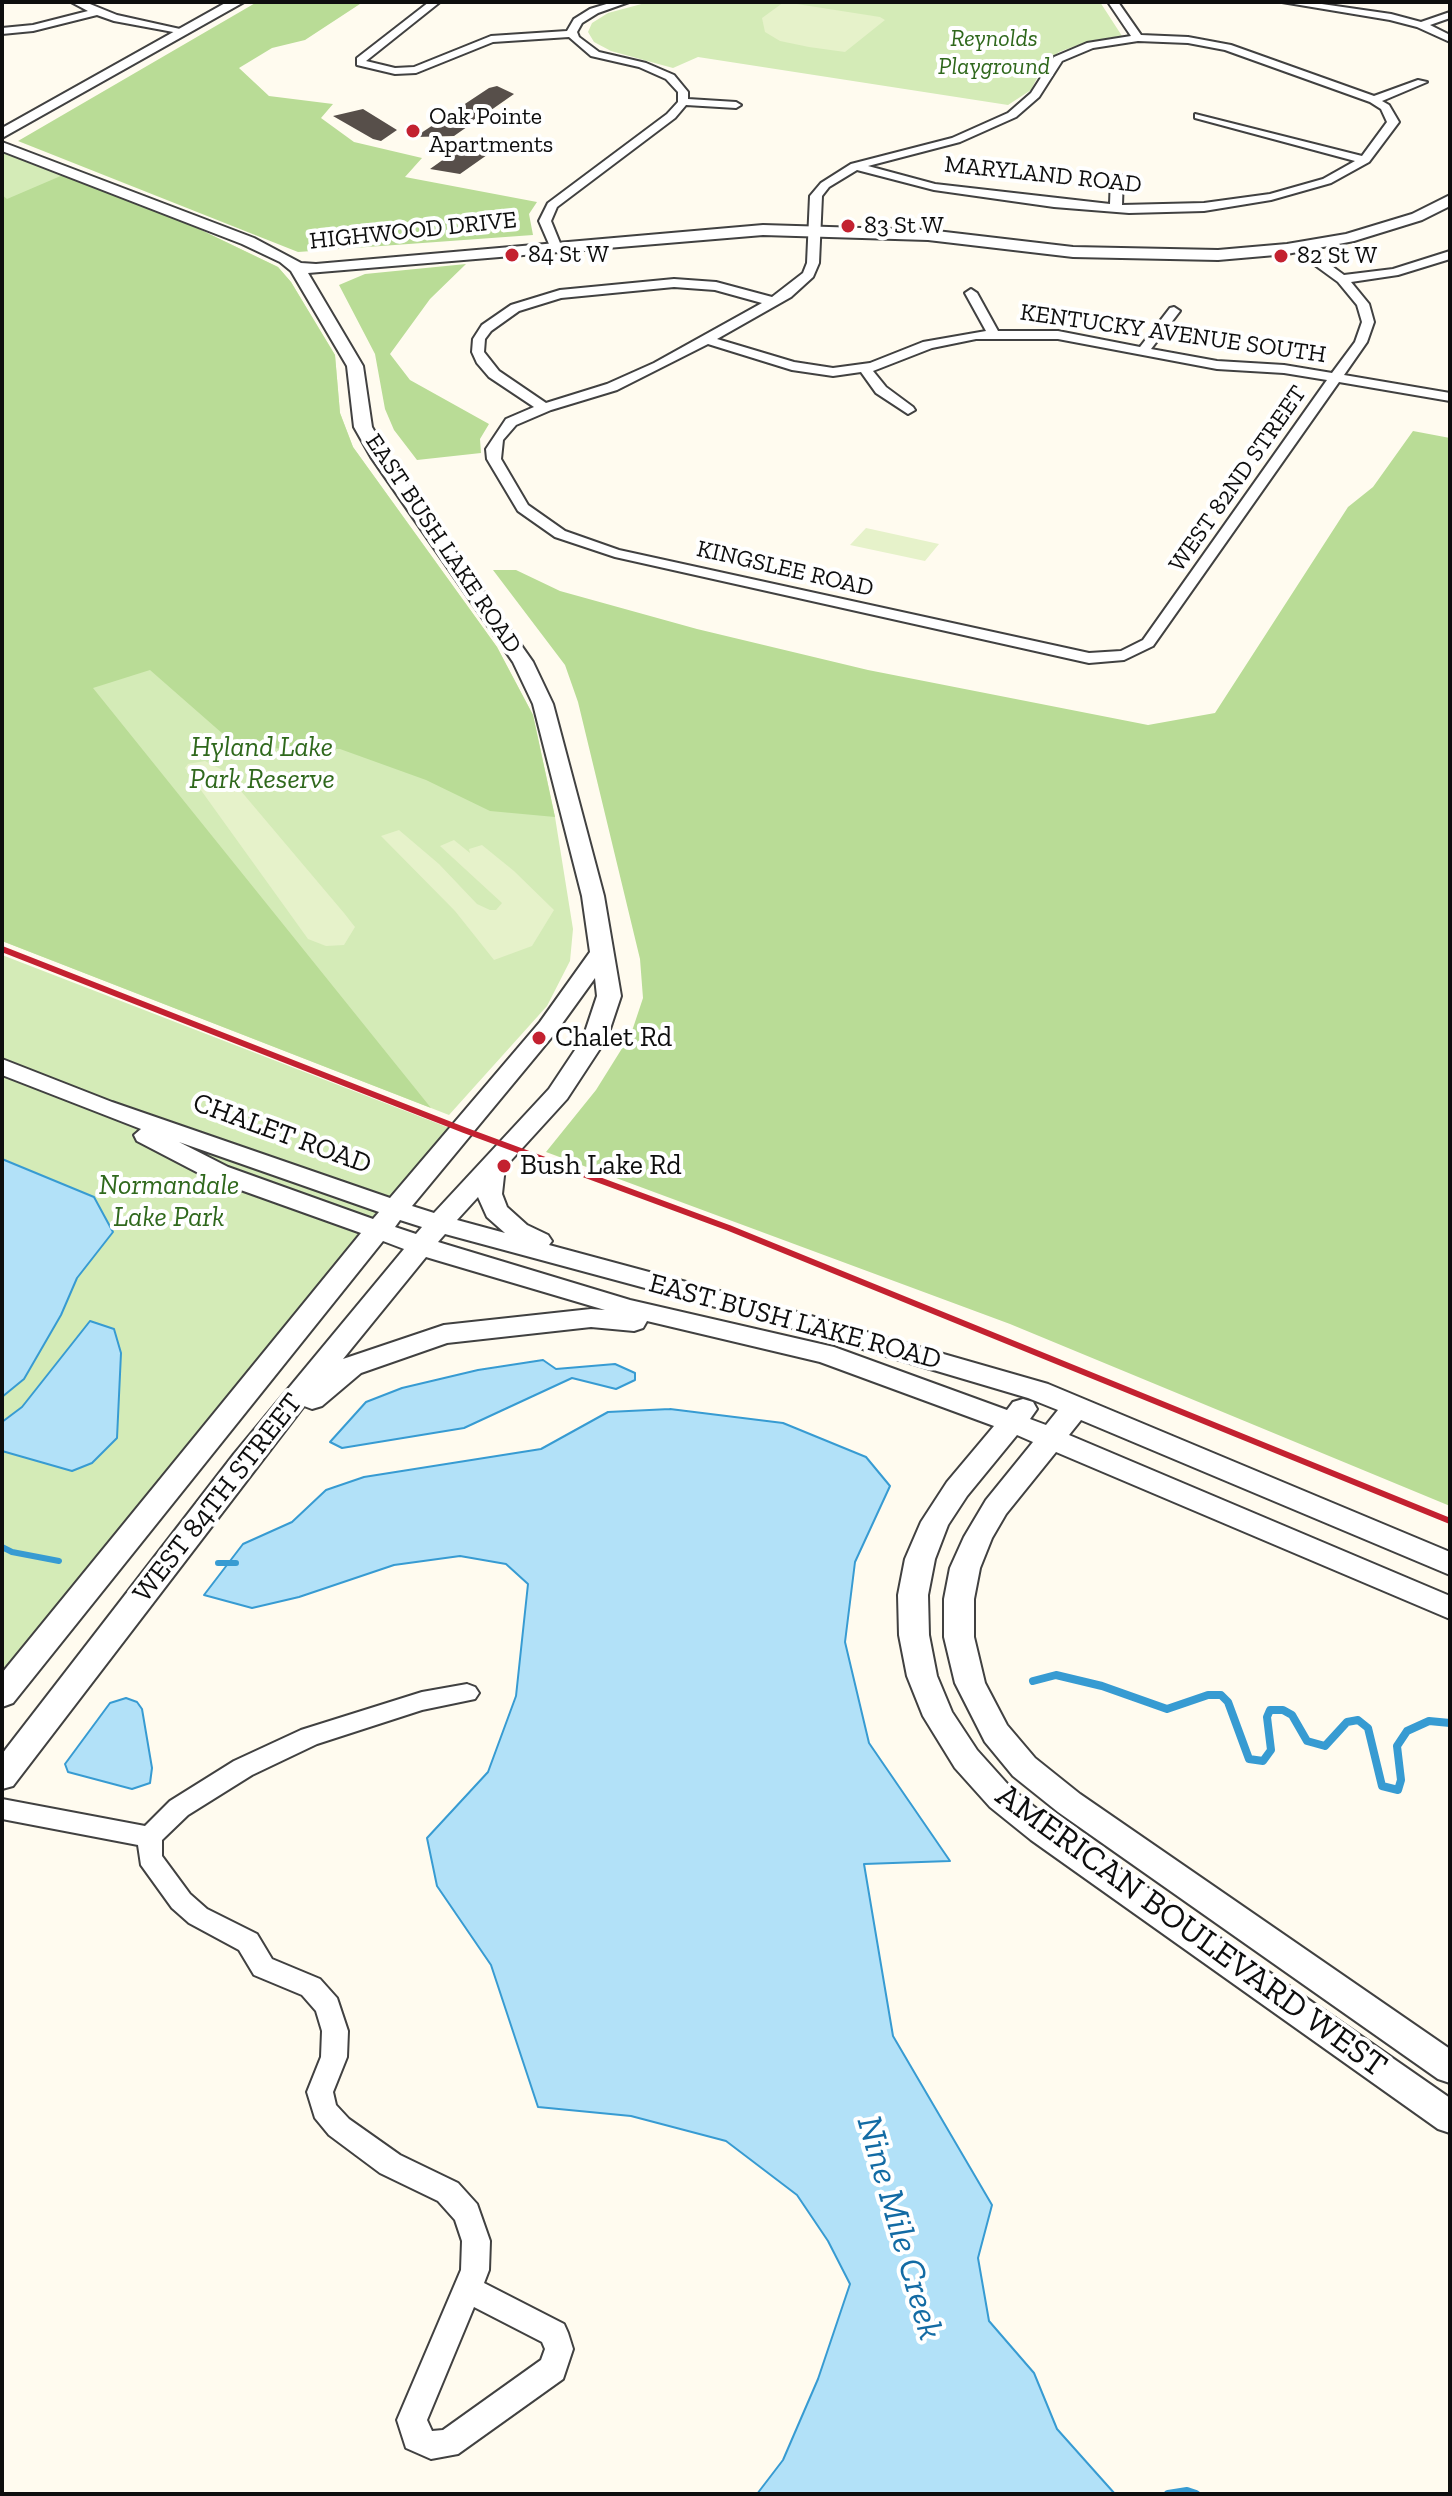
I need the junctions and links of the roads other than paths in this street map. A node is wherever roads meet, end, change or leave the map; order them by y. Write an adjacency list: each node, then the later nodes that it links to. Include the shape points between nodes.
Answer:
1 (76, 2): 7 (street)
2 (237, 2): 11 (street)
3 (435, 2): 12 (street, via 361,63 416,70 491,39)
4 (624, 2): 12 (street, via 585,16)
5 (1113, 2): 13 (street)
6 (1287, 2): 9 (street)
7 (95, 12): 10 (street); 11 (street)
8 (1450, 15): 9 (street)
9 (1421, 25): 14 (street)
10 (2, 31)
11 (184, 31): 20 (street)
12 (572, 34): 17 (street, via 595,54 670,77 683,92)
13 (1138, 38): 16 (street, via 1227,47); 23 (street, via 1091,45 1058,59 1025,106 981,131)
14 (1450, 39)
15 (1422, 82): 16 (street)
16 (1374, 100): 22 (street, via 1393,122)
17 (683, 102): 18 (street); 28 (street, via 552,205 545,221)
18 (736, 105)
19 (1199, 116): 22 (street)
20 (2, 134)
21 (2, 146): 32 (street, EAST BUSH LAKE ROAD, via 248,241)
22 (1365, 160): 26 (street, MARYLAND ROAD, via 1327,181 1271,197 1204,207)
23 (855, 166): 26 (street, MARYLAND ROAD, via 966,192); 27 (street, via 816,196)
24 (1117, 176): 26 (street)
25 (1450, 200): 29 (street, HIGHWOOD DRIVE, via 1384,228)
26 (1116, 208)
27 (813, 230): 28 (street, HIGHWOOD DRIVE); 29 (street, HIGHWOOD DRIVE, via 928,235 1122,255 1218,255); 36 (street, via 809,274)
28 (554, 245): 31 (street, HIGHWOOD DRIVE); 32 (street, HIGHWOOD DRIVE, via 314,262)
29 (1298, 247): 33 (street, WEST 82ND STREET)
30 (1450, 255): 33 (street, via 1394,272)
31 (363, 265): 32 (street, HIGHWOOD DRIVE); 35 (street, via 326,276)
32 (297, 268): 35 (street, EAST BUSH LAKE ROAD)
33 (1342, 279): 42 (street, WEST 82ND STREET, via 1363,304 1368,322)
34 (971, 293): 38 (street)
35 (313, 295): 47 (street, EAST BUSH LAKE ROAD, via 355,366 363,427 523,662 543,704 593,896)
36 (774, 302): 39 (street); 44 (street, via 716,286 674,283 560,294 515,308 486,328 478,352 494,374)
37 (1174, 311): 40 (street)
38 (993, 333): 40 (street, KENTUCKY AVENUE SOUTH, via 1058,335); 41 (street, KENTUCKY AVENUE SOUTH, via 950,339)
39 (708, 340): 41 (street, KENTUCKY AVENUE SOUTH, via 812,370); 44 (street, via 612,387)
40 (1143, 351): 42 (street, KENTUCKY AVENUE SOUTH)
41 (865, 369): 45 (street, via 881,390)
42 (1336, 378): 43 (street, KENTUCKY AVENUE SOUTH); 46 (street, WEST 82ND STREET, via 1148,643)
43 (1450, 397)
44 (545, 408): 46 (street, KINGSLEE ROAD, via 511,422 497,439 494,459 523,508 538,522 585,545 1089,658)
45 (908, 410)
46 (1124, 655)
47 (601, 953): 49 (street, EAST BUSH LAKE ROAD, via 609,996 595,1038 558,1094); 50 (street, via 548,1027)
48 (2, 1066): 50 (street, CHALET ROAD, via 103,1107 219,1173)
49 (493, 1165): 51 (street, EAST BUSH LAKE ROAD); 53 (street, via 489,1194 505,1221)
50 (387, 1220): 51 (street, CHALET ROAD); 52 (street, CHALET ROAD); 63 (street, WEST 84TH STREET)
51 (439, 1224): 52 (street, WEST 84TH STREET); 53 (street, EAST BUSH LAKE ROAD)
52 (421, 1246): 54 (street, EAST BUSH LAKE ROAD); 59 (street, WEST 84TH STREET)
53 (589, 1266): 55 (street, EAST BUSH LAKE ROAD)
54 (691, 1324): 57 (street, EAST BUSH LAKE ROAD, via 824,1354); 59 (street, via 591,1318 444,1334 351,1366)
55 (1038, 1391): 56 (street, EAST BUSH LAKE ROAD); 57 (street, AMERICAN BOULEVARD WEST)
56 (1076, 1407): 58 (street, AMERICAN BOULEVARD WEST); 60 (street, EAST BUSH LAKE ROAD)
57 (1012, 1422): 58 (street, EAST BUSH LAKE ROAD); 68 (street, AMERICAN BOULEVARD WEST, via 957,1489 935,1522 920,1559 913,1595 914,1635 938,1716 1001,1798 1042,1831)
58 (1052, 1439): 61 (street, EAST BUSH LAKE ROAD); 67 (street, AMERICAN BOULEVARD WEST, via 978,1537 959,1599 959,1637 970,1683 996,1733 1024,1767 1069,1803)
59 (244, 1461): 64 (street, WEST 84TH STREET)
60 (1450, 1564)
61 (1450, 1608)
62 (467, 1693): 66 (street, via 422,1701 309,1737 243,1768 179,1808)
63 (2, 1695)
64 (2, 1777)
65 (2, 1809): 66 (street)
66 (150, 1837): 69 (street, via 150,1858 181,1901 248,1942 263,1967 311,1987 328,2006 335,2031 334,2057 320,2092 324,2110 390,2164 448,2192 467,2213 476,2241 475,2270)
67 (1450, 2068)
68 (1450, 2118)
69 (467, 2289): 69 (street, via 412,2420 416,2438 431,2445 448,2444 553,2369 559,2349 554,2333)

